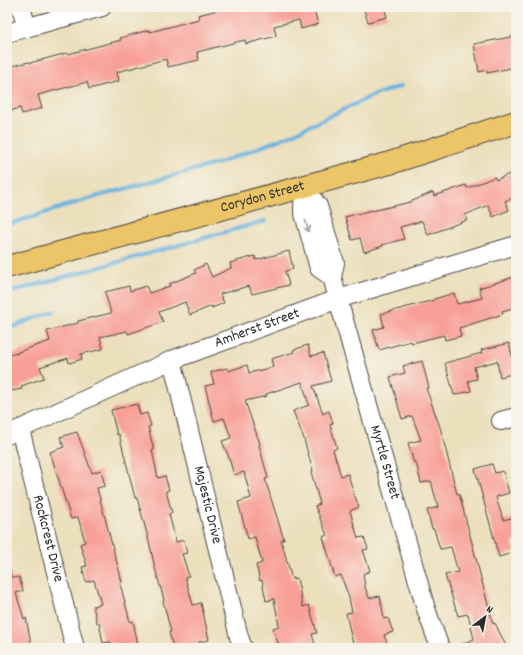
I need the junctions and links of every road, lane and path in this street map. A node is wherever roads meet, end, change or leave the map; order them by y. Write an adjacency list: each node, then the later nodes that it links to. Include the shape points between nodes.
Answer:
1 (21, 7): 3 (street)
2 (102, 7): 3 (street)
3 (27, 28): 4 (street)
4 (7, 33)
5 (516, 122): 6 (main road, Corydon Street, via 390,164)
6 (304, 187): 8 (main road, Corydon Street); 9 (street, Myrtle Street, via 303,210 319,268 332,277)
7 (516, 244): 9 (street, Amherst Street)
8 (7, 267)
9 (338, 299): 10 (street, Amherst Street); 14 (street, Myrtle Street, via 426,609)
10 (172, 360): 11 (street, Amherst Street); 13 (street, Majestic Drive, via 239,637)
11 (14, 432): 12 (street, Rockcrest Drive)
12 (75, 648)
13 (244, 648)
14 (440, 648)

